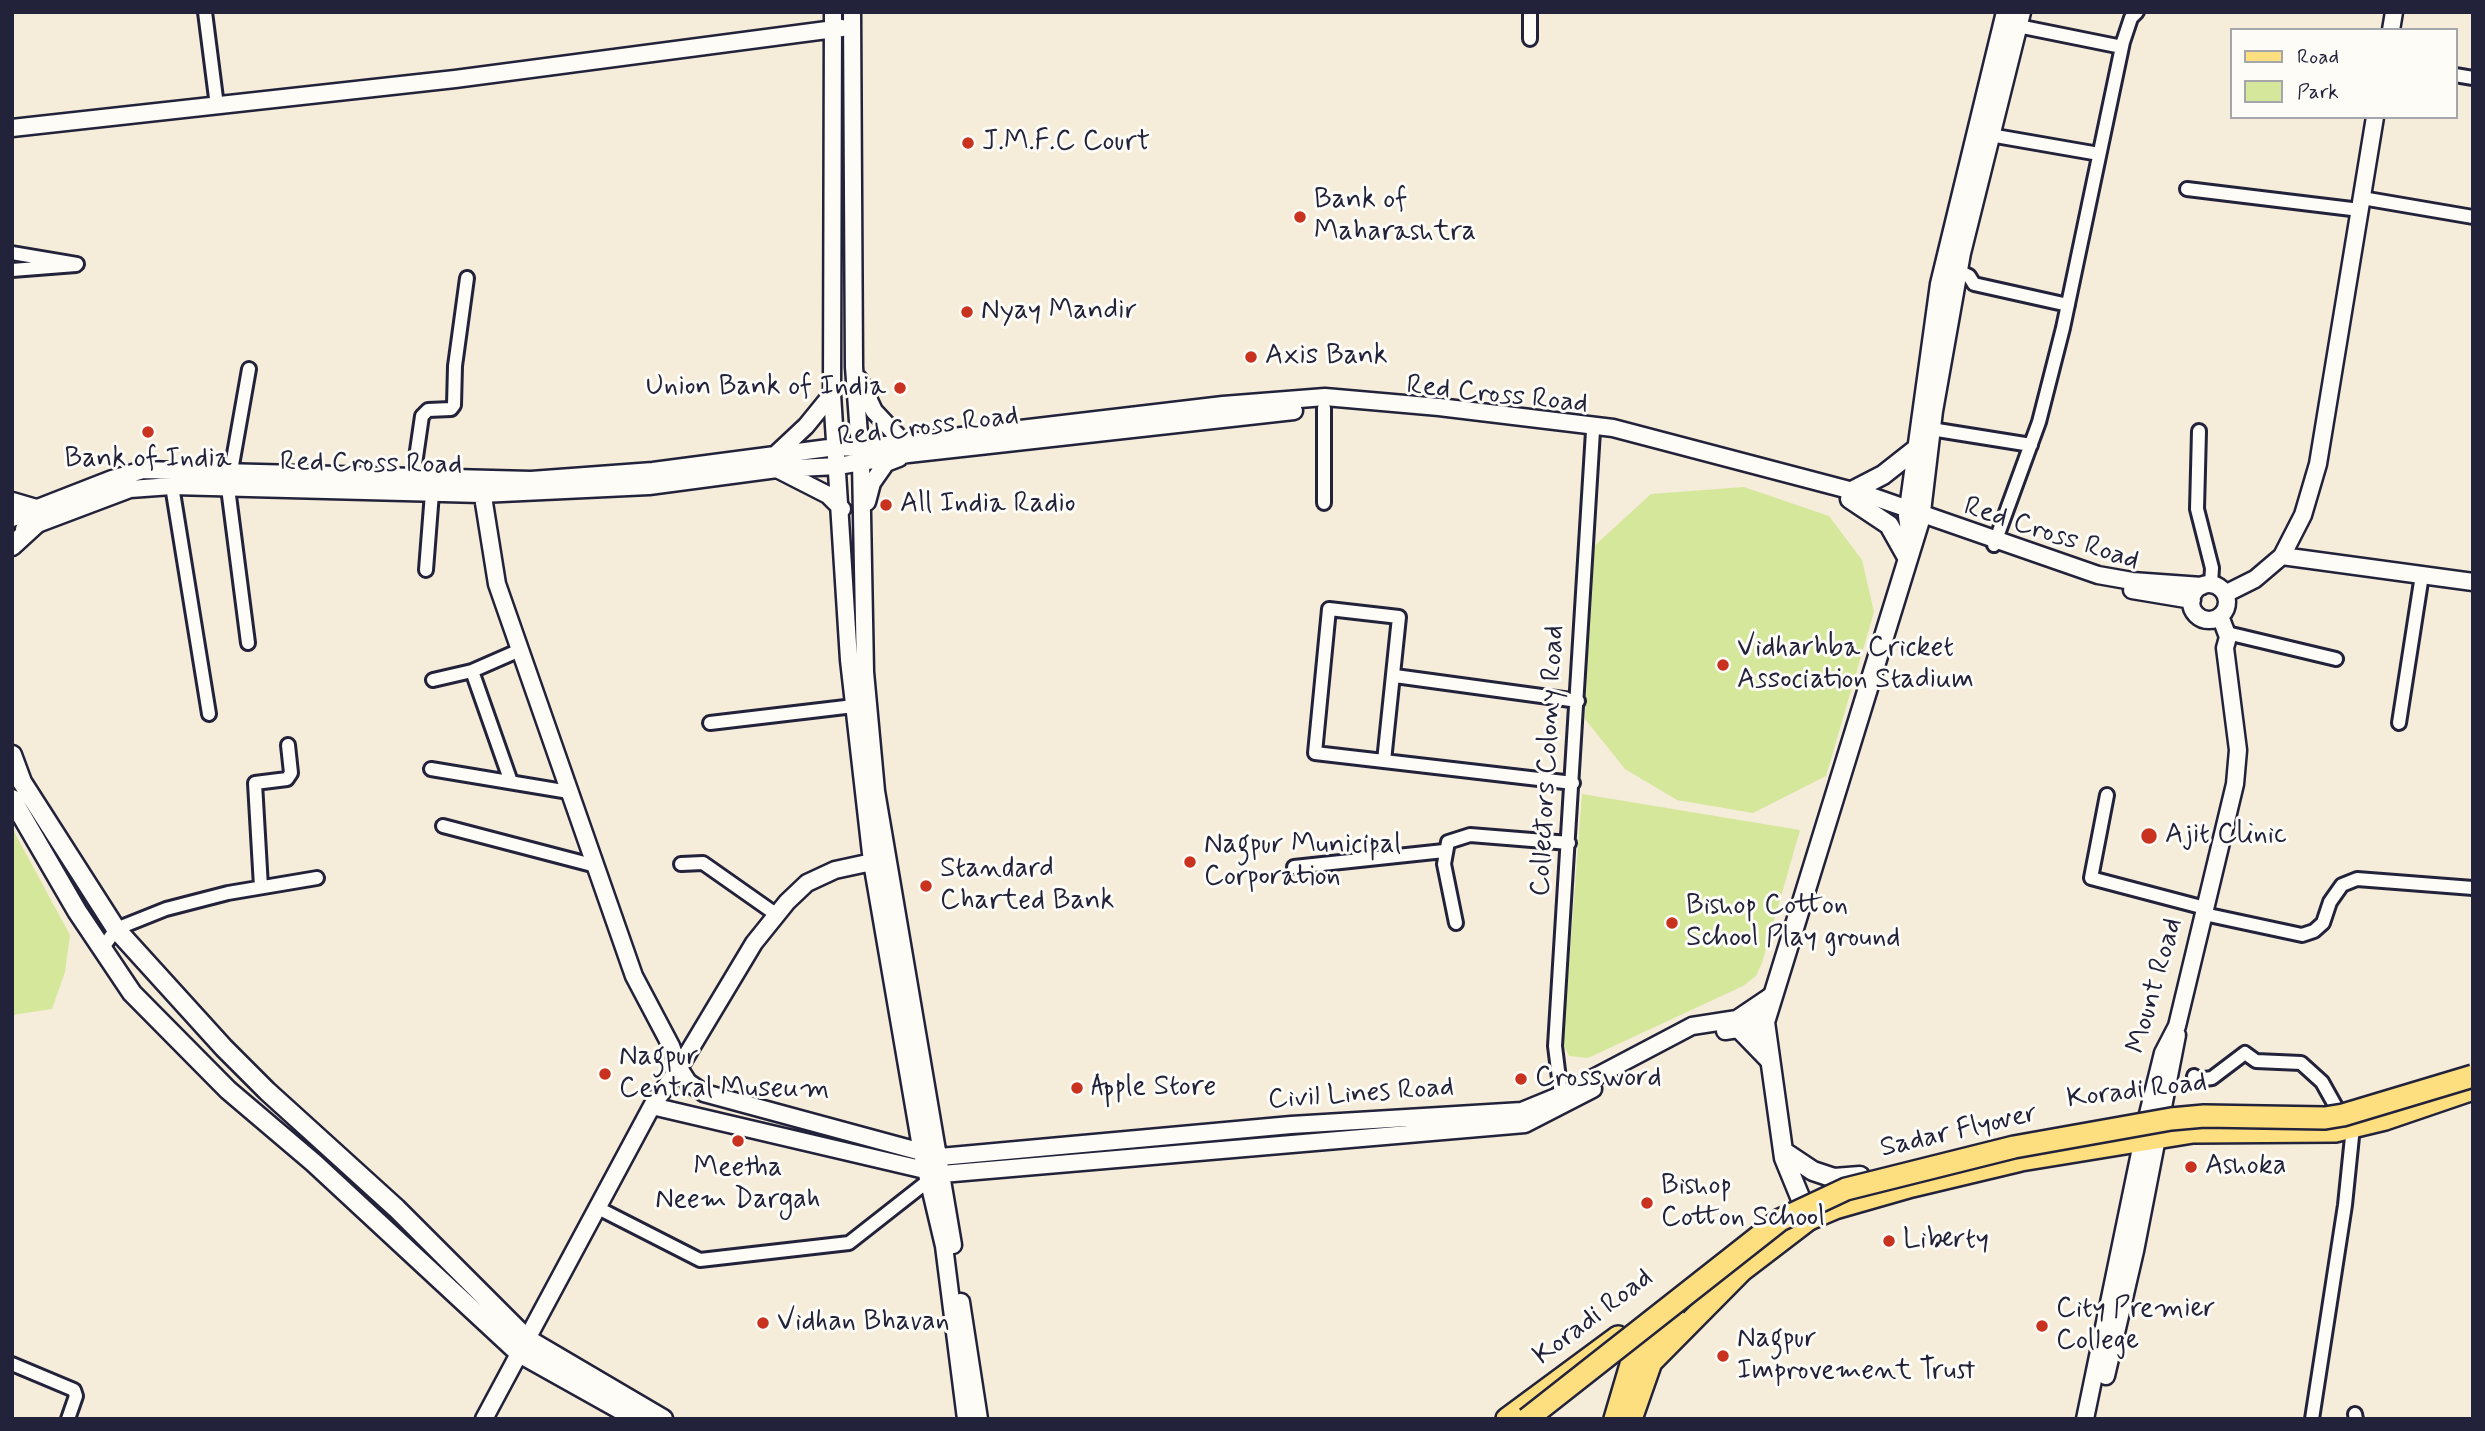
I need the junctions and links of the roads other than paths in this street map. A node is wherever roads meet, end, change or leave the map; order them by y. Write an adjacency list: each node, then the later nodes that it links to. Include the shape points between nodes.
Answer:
1 (205, 12): 10 (street)
2 (833, 12): 7 (street)
3 (1530, 12): 8 (street)
4 (2137, 12): 9 (street)
5 (2015, 17): 9 (street); 13 (main road); 34 (main road, via 1940,284)
6 (852, 20): 7 (street); 23 (street)
7 (833, 29): 10 (street); 25 (street)
8 (1530, 39)
9 (2122, 47): 14 (street)
10 (217, 106): 12 (street)
11 (2375, 119): 16 (street)
12 (12, 128)
13 (1990, 135): 14 (street); 20 (main road)
14 (2099, 154): 22 (street)
15 (2187, 189): 16 (street)
16 (2361, 204): 17 (street); 56 (street, via 2318,464 2303,515)
17 (2473, 217)
18 (12, 253): 19 (street, via 77,264)
19 (12, 270)
20 (1958, 271): 22 (street, via 1974,284); 28 (main road)
21 (467, 278): 39 (street, via 454,405 428,410 422,416)
22 (2068, 305): 31 (street)
23 (854, 367): 33 (street, via 874,411); 35 (street)
24 (249, 369): 38 (street)
25 (832, 394): 32 (street); 36 (street, Red Cross Road)
26 (1324, 408): 27 (street, Red Cross Road); 29 (street, Red Cross Road); 46 (street)
27 (1102, 427): 33 (street, Red Cross Road); 44 (street, via 1223,405 1325,397 1439,407 1613,428)
28 (1931, 429): 31 (street); 48 (main road)
29 (1593, 431): 44 (street, Red Cross Road); 71 (street, Collectors Colony Road)
30 (2199, 431): 60 (street, via 2197,509 2213,568)
31 (2031, 444): 53 (street)
32 (836, 447): 35 (street, Red Cross Road); 36 (street, Red Cross Road); 37 (street)
33 (906, 448): 35 (street, Red Cross Road); 51 (street, via 872,483)
34 (1916, 449): 44 (main road); 48 (main road)
35 (861, 455): 37 (street, Red Cross Road); 51 (street)
36 (776, 462): 37 (street, Red Cross Road); 41 (street, Red Cross Road, via 649,486); 47 (street, Red Cross Road)
37 (838, 467): 47 (street)
38 (231, 471): 39 (street, Red Cross Road); 42 (street); 49 (street, Red Cross Road, via 143,470)
39 (412, 485): 42 (street, Red Cross Road); 43 (street, Red Cross Road)
40 (172, 486): 42 (street, Red Cross Road); 49 (street, Red Cross Road, via 130,489); 73 (street)
41 (474, 486): 43 (street, Red Cross Road); 66 (street, via 496,584)
42 (228, 488): 65 (street)
43 (439, 488): 57 (street)
44 (1851, 495): 48 (street, Red Cross Road); 55 (main road, via 1889,525)
45 (12, 502): 49 (main road)
46 (1324, 503)
47 (842, 509): 72 (street)
48 (1914, 515): 53 (street, Red Cross Road); 55 (main road)
49 (36, 516): 50 (street, Red Cross Road); 52 (street, Red Cross Road); 54 (main road)
50 (12, 518)
51 (861, 523): 117 (street, via 865,672 876,791)
52 (12, 535)
53 (1996, 542): 60 (street, via 2098,575); 62 (street, Red Cross Road, via 2105,586)
54 (12, 546)
55 (1909, 549): 100 (main road)
56 (2282, 556): 58 (street); 61 (street, via 2255,579)
57 (426, 570)
58 (2422, 575): 59 (street); 75 (street)
59 (2473, 582)
60 (2207, 585): 61 (street); 62 (street, via 2194,593)
61 (2225, 594): 63 (street, via 2226,607)
62 (2192, 600): 63 (street, via 2199,616)
63 (2214, 617): 64 (street, Mount Road)
64 (2226, 641): 67 (street); 95 (street, Mount Road, via 2238,750 2235,784)
65 (248, 643)
66 (520, 650): 68 (street); 82 (street)
67 (2336, 659)
68 (472, 671): 70 (street); 80 (street)
69 (1395, 676): 71 (street); 78 (street); 78 (street, via 1399,617 1329,609 1315,753)
70 (433, 680)
71 (1578, 701): 81 (street, Collectors Colony Road)
72 (854, 706): 74 (street); 88 (street)
73 (209, 714)
74 (710, 723)
75 (2399, 723)
76 (288, 745): 93 (street, via 291,773 286,779 255,783)
77 (12, 755): 98 (main road, via 22,782)
78 (1384, 761): 81 (street)
79 (431, 769): 80 (street)
80 (511, 782): 82 (street)
81 (1573, 783): 86 (street, Collectors Colony Road)
82 (569, 792): 90 (street)
83 (2107, 795): 95 (street, via 2091,878)
84 (12, 799): 99 (main road)
85 (443, 826): 90 (street)
86 (1569, 843): 87 (street, via 1470,835 1448,842); 110 (street, Collectors Colony Road, via 1555,1046)
87 (1444, 851): 91 (street); 97 (street)
88 (872, 862): 96 (street, via 820,875); 118 (street)
89 (681, 864): 96 (street, via 703,863)
90 (596, 866): 105 (street, via 634,976)
91 (1294, 867)
92 (317, 878): 93 (street)
93 (261, 887): 98 (street, via 166,909)
94 (2473, 888): 95 (street, via 2357,879 2342,885 2323,923 2314,932 2302,934)
95 (2205, 911): 113 (street, Mount Road, via 2177,1026 2164,1053)
96 (776, 915): 105 (street)
97 (1455, 923)
98 (117, 929): 99 (street); 120 (main road, via 267,1091)
99 (102, 949): 123 (main road, via 132,993 228,1090)
100 (1774, 993): 101 (street); 102 (main road)
101 (1738, 1024): 102 (street); 103 (street); 110 (street, Civil Lines Road, via 1692,1026); 118 (street, via 1699,1035 1631,1065 1525,1124)
102 (1766, 1029): 103 (main road)
103 (1771, 1063): 116 (main road)
104 (2473, 1066): 112 (main road, Koradi Road)
105 (679, 1068): 111 (street); 118 (street, via 688,1082 704,1093)
106 (2194, 1076): 112 (street, via 2197,1080 2212,1078 2245,1053 2256,1061 2301,1063 2322,1082)
107 (2473, 1076): 136 (main road, Sadar Flyover, bridge, via 2343,1115 2171,1119 2014,1147 1846,1189 1780,1220)
108 (2473, 1083): 137 (main road, Sadar Flyover, via 2328,1126 2209,1122 2136,1132 1987,1160 1856,1194 1783,1227 1671,1315 1617,1365)
109 (2473, 1089): 114 (main road)
110 (1561, 1095): 117 (street, Civil Lines Road, via 1522,1111 1291,1125)
111 (652, 1106): 118 (street); 122 (street)
112 (2336, 1107): 113 (main road, Koradi Road)
113 (2155, 1113): 115 (street, Mount Road); 119 (main road, Koradi Road, via 2033,1135)
114 (2353, 1127): 115 (main road, via 2306,1133 2233,1131); 142 (street)
115 (2151, 1137): 124 (main road, via 1950,1177); 140 (street, Mount Road); 141 (street, via 2135,1251)
116 (1783, 1151): 119 (main road, via 1813,1171 1834,1178); 121 (main road)
117 (940, 1157): 118 (street, Civil Lines Road)
118 (929, 1169): 122 (street, via 849,1242 700,1260); 133 (street); 134 (street)
119 (1860, 1176): 121 (main road, Koradi Road)
120 (387, 1199): 123 (main road); 126 (main road)
121 (1799, 1200): 124 (main road); 125 (main road, Koradi Road, via 1774,1213)
122 (597, 1208): 126 (street)
123 (369, 1214): 126 (main road)
124 (1809, 1219): 128 (main road, via 1762,1252)
125 (1702, 1270): 128 (main road, via 1685,1310 1633,1358); 135 (main road, Koradi Road)
126 (523, 1346): 130 (street); 131 (main road); 132 (main road)
127 (12, 1364): 129 (street, via 74,1390)
128 (1633, 1384): 138 (main road); 139 (main road)
129 (68, 1419)
130 (484, 1419)
131 (637, 1419)
132 (663, 1419)
133 (966, 1419)
134 (979, 1419)
135 (1507, 1419)
136 (1527, 1419)
137 (1544, 1419)
138 (1615, 1419)
139 (1631, 1419)
140 (2085, 1419)
141 (2096, 1419)
142 (2312, 1419)

